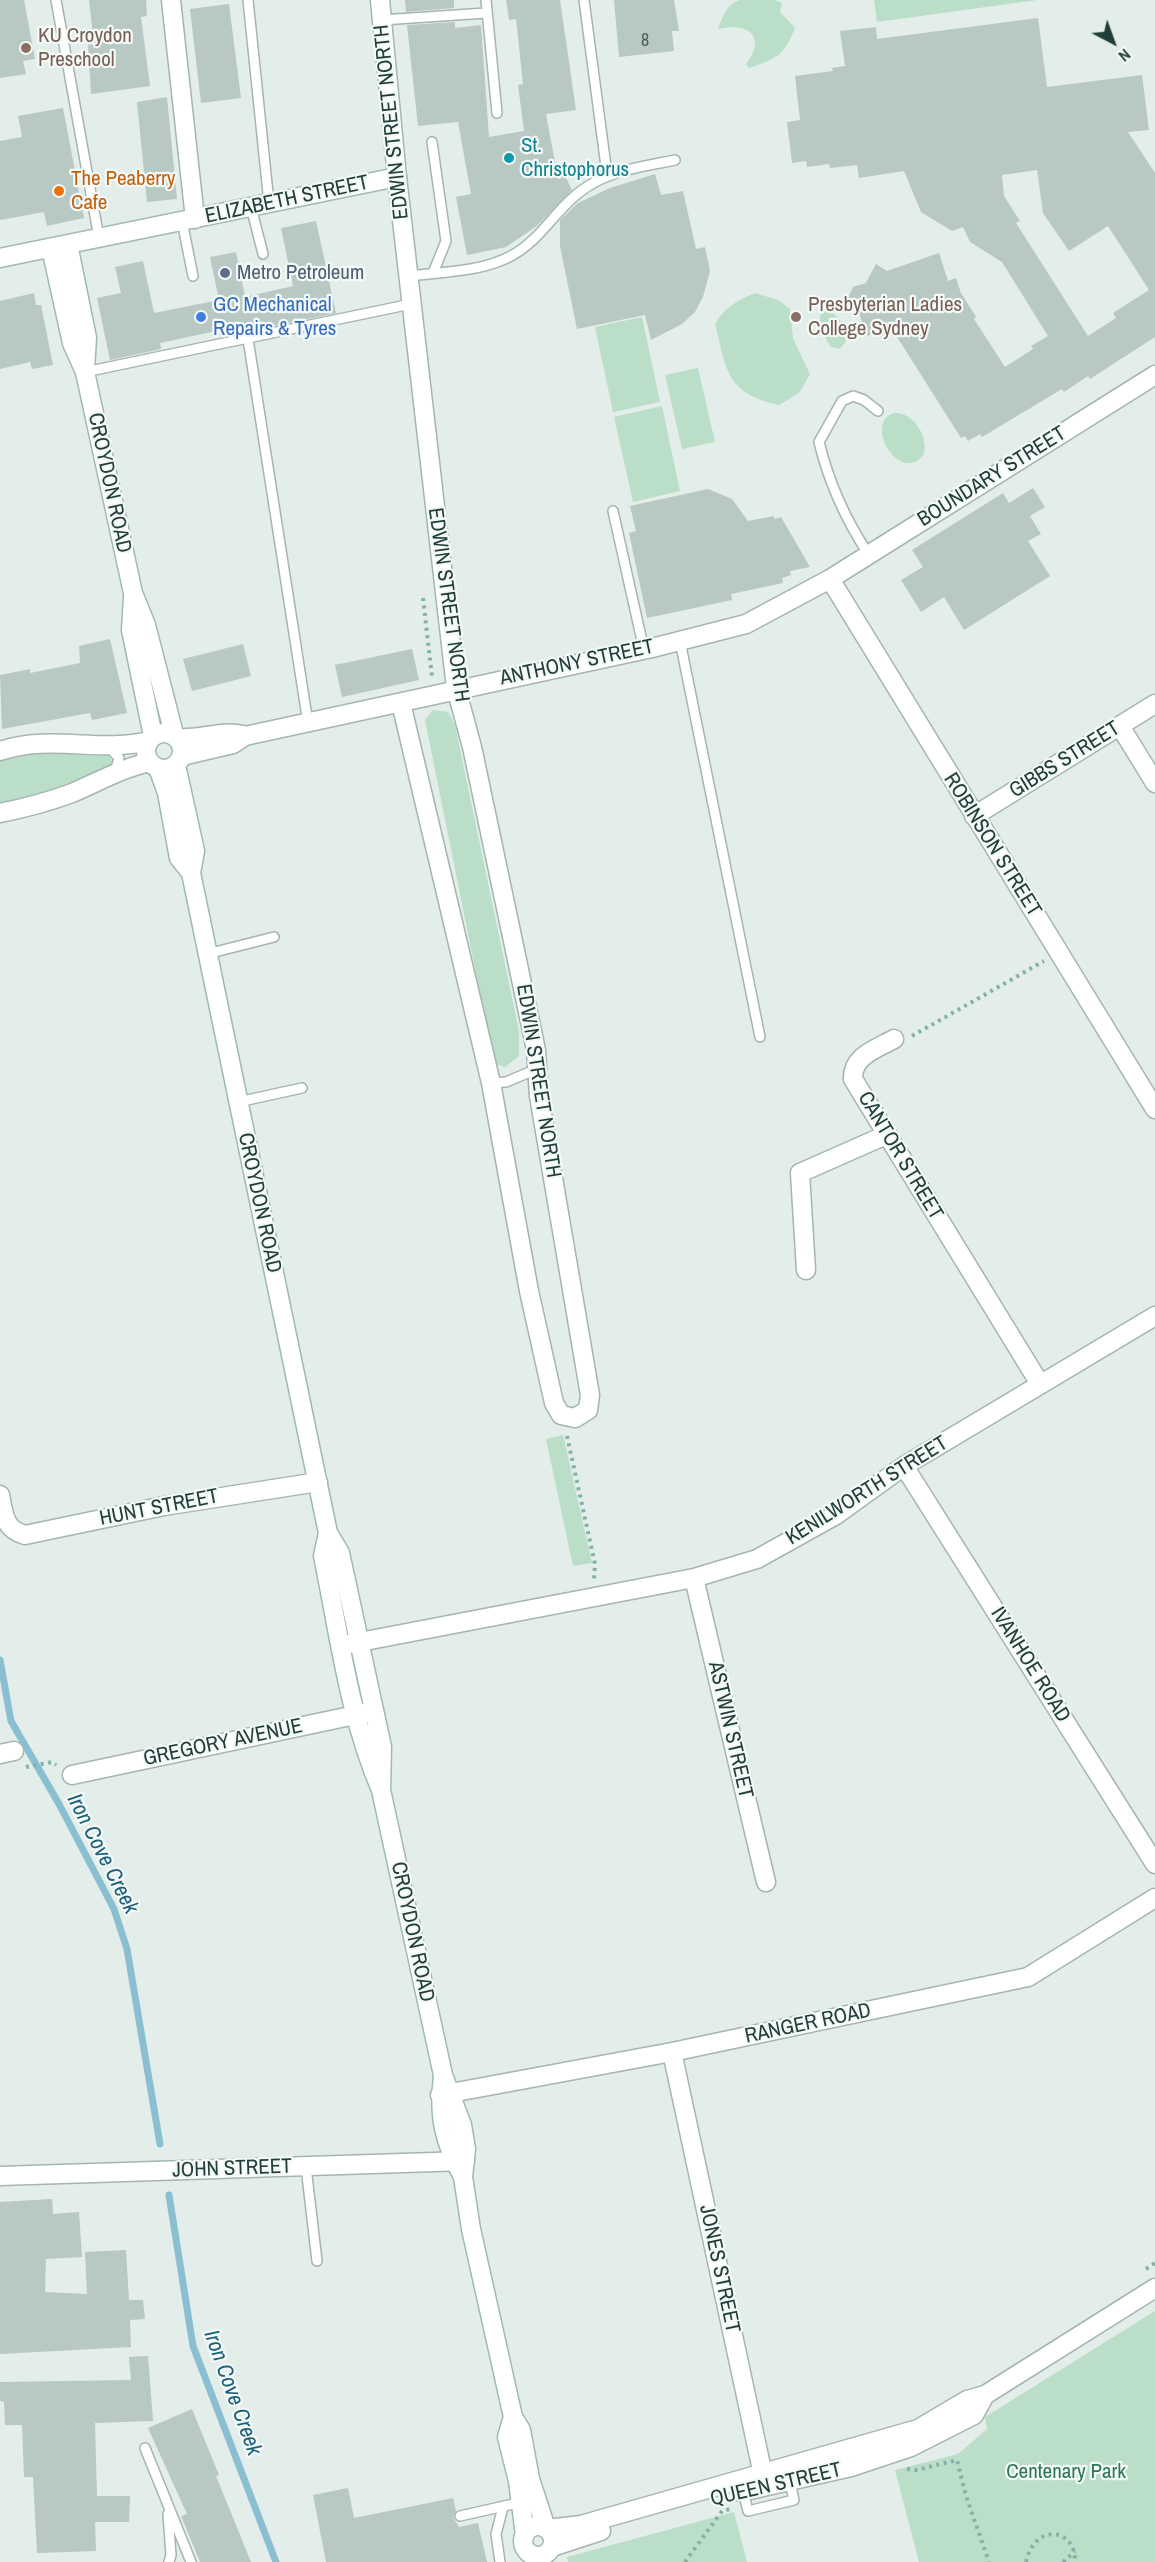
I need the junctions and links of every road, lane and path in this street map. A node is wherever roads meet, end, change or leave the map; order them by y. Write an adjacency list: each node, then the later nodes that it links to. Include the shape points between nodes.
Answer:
1 (56, 0): 16 (lane)
2 (171, 0): 15 (street)
3 (248, 0): 14 (lane)
4 (380, 0): 8 (street, EDWIN STREET NORTH)
5 (486, 0): 7 (lane)
6 (584, 0): 12 (lane)
7 (486, 13): 8 (lane); 9 (lane)
8 (382, 20): 13 (street, EDWIN STREET NORTH)
9 (497, 113)
10 (432, 142): 20 (lane, via 446,241)
11 (675, 160): 12 (lane)
12 (607, 174): 20 (lane, via 579,192 532,242 511,256 469,269)
13 (397, 177): 14 (street, ELIZABETH STREET); 22 (street, EDWIN STREET NORTH)
14 (260, 205): 15 (street, ELIZABETH STREET); 18 (lane)
15 (189, 220): 16 (street, ELIZABETH STREET); 21 (lane)
16 (99, 238): 17 (street, ELIZABETH STREET)
17 (60, 246): 19 (street, ELIZABETH STREET); 25 (street, CROYDON ROAD, via 87,338)
18 (264, 254)
19 (0, 258)
20 (433, 273): 22 (lane)
21 (193, 276)
22 (409, 276): 23 (street, EDWIN STREET NORTH)
23 (411, 304): 24 (lane); 36 (street, EDWIN STREET NORTH)
24 (248, 339): 25 (lane); 39 (lane)
25 (85, 372): 32 (street, CROYDON ROAD)
26 (1155, 375): 29 (street, BOUNDARY STREET)
27 (878, 411): 29 (lane, via 853,396 842,401 819,442 847,522)
28 (613, 511): 34 (lane)
29 (869, 555): 30 (street, BOUNDARY STREET)
30 (830, 579): 33 (street, ANTHONY STREET, via 746,624); 48 (street, ROBINSON STREET)
31 (423, 589): 35 (path)
32 (133, 593): 41 (street, CROYDON ROAD, via 131,630); 44 (street, CROYDON ROAD, via 146,625)
33 (680, 641): 34 (street, ANTHONY STREET); 52 (lane)
34 (644, 650): 36 (street, ANTHONY STREET)
35 (433, 683)
36 (456, 688): 37 (street, ANTHONY STREET); 54 (street, EDWIN STREET NORTH, via 475,759 537,1050)
37 (401, 703): 39 (street, ANTHONY STREET); 55 (street)
38 (1155, 705): 40 (street, GIBBS STREET)
39 (308, 723): 44 (street, ANTHONY STREET, via 245,736 230,732 198,738)
40 (1120, 726): 46 (street); 48 (street, GIBBS STREET)
41 (151, 739): 42 (street, via 127,746); 44 (street, via 163,732); 44 (street, CROYDON ROAD, via 146,752)
42 (106, 745): 43 (street, via 58,742); 45 (lane, via 119,758)
43 (0, 751)
44 (169, 754): 45 (street, ANTHONY STREET); 51 (street, CROYDON ROAD, via 195,851 191,873)
45 (112, 775): 47 (street, ANTHONY STREET, via 32,806)
46 (1155, 783)
47 (0, 813)
48 (974, 816): 50 (street, ROBINSON STREET)
49 (274, 937): 51 (lane)
50 (1059, 953): 53 (path, via 912,1037); 58 (street, ROBINSON STREET)
51 (207, 954): 57 (street, CROYDON ROAD)
52 (760, 1037)
53 (894, 1039): 59 (street, CANTOR STREET, via 860,1058 853,1070 853,1079)
54 (537, 1069): 55 (lane, via 506,1082); 63 (street, EDWIN STREET NORTH, via 590,1395 588,1410 582,1415)
55 (491, 1083): 63 (street, via 529,1291 554,1403)
56 (302, 1088): 57 (lane)
57 (238, 1102): 65 (street, CROYDON ROAD)
58 (1155, 1109)
59 (886, 1135): 60 (street, via 800,1173); 62 (street, CANTOR STREET)
60 (806, 1270)
61 (1155, 1316): 62 (street, KENILWORTH STREET)
62 (1040, 1384): 64 (street, KENILWORTH STREET)
63 (561, 1415): 69 (path, via 595,1564)
64 (904, 1466): 68 (street, KENILWORTH STREET, via 836,1515 757,1559); 78 (street, IVANHOE ROAD)
65 (318, 1482): 66 (street, HUNT STREET, via 164,1506 25,1535 12,1531 6,1523); 67 (street, CROYDON ROAD)
66 (0, 1495)
67 (328, 1533): 70 (street, CROYDON ROAD, via 340,1553); 71 (street, CROYDON ROAD, via 323,1556)
68 (694, 1578): 69 (street, KENILWORTH STREET); 79 (street, ASTWIN STREET)
69 (592, 1597): 70 (street, KENILWORTH STREET)
70 (360, 1643): 71 (street, KENILWORTH STREET); 72 (street, CROYDON ROAD)
71 (342, 1646): 73 (street, CROYDON ROAD)
72 (374, 1711): 73 (street, GREGORY AVENUE); 77 (street, CROYDON ROAD, via 382,1747)
73 (356, 1715): 76 (street, GREGORY AVENUE); 77 (street, CROYDON ROAD, via 364,1751)
74 (52, 1762): 75 (path)
75 (23, 1768)
76 (72, 1776)
77 (381, 1790): 82 (street, CROYDON ROAD)
78 (1155, 1864)
79 (766, 1882)
80 (1155, 1898): 81 (street, RANGER ROAD, via 1028,1977)
81 (672, 2052): 82 (street, RANGER ROAD); 93 (street, JONES STREET)
82 (446, 2094): 84 (street, CROYDON ROAD, via 462,2126)
83 (306, 2167): 84 (street, JOHN STREET); 85 (street, JOHN STREET); 86 (lane)
84 (461, 2167): 96 (street, CROYDON ROAD, via 471,2229 530,2479)
85 (0, 2176)
86 (317, 2261)
87 (1155, 2263): 88 (path)
88 (1136, 2276)
89 (1155, 2288): 90 (street, QUEEN STREET)
90 (985, 2395): 93 (street, QUEEN STREET, via 967,2400 918,2429); 94 (street, QUEEN STREET, via 974,2415 911,2447)
91 (145, 2448): 97 (lane)
92 (900, 2469): 108 (path, via 916,2470 957,2460)
93 (764, 2480): 94 (street, QUEEN STREET); 95 (street, QUEEN STREET); 99 (street, QUEEN STREET, via 581,2525)
94 (790, 2483): 95 (lane, via 794,2500 748,2511)
95 (736, 2493): 102 (street, QUEEN STREET, via 581,2537); 107 (path, via 735,2508 722,2511)
96 (520, 2503): 98 (lane); 99 (street, CROYDON ROAD); 100 (street, CROYDON ROAD); 106 (lane, via 496,2534)
97 (168, 2504): 104 (lane); 105 (lane)
98 (460, 2516)
99 (547, 2529): 100 (street, via 536,2526); 102 (street, via 553,2537)
100 (525, 2535): 103 (street, via 524,2545)
101 (1075, 2551): 109 (path, via 1057,2535 1044,2535 1034,2540); 110 (path); 111 (path)
102 (550, 2554): 103 (street)
103 (530, 2558)
104 (169, 2562)
105 (191, 2562)
106 (500, 2562)
107 (685, 2562)
108 (989, 2562)
109 (1026, 2562)
110 (1063, 2562)
111 (1075, 2562)

